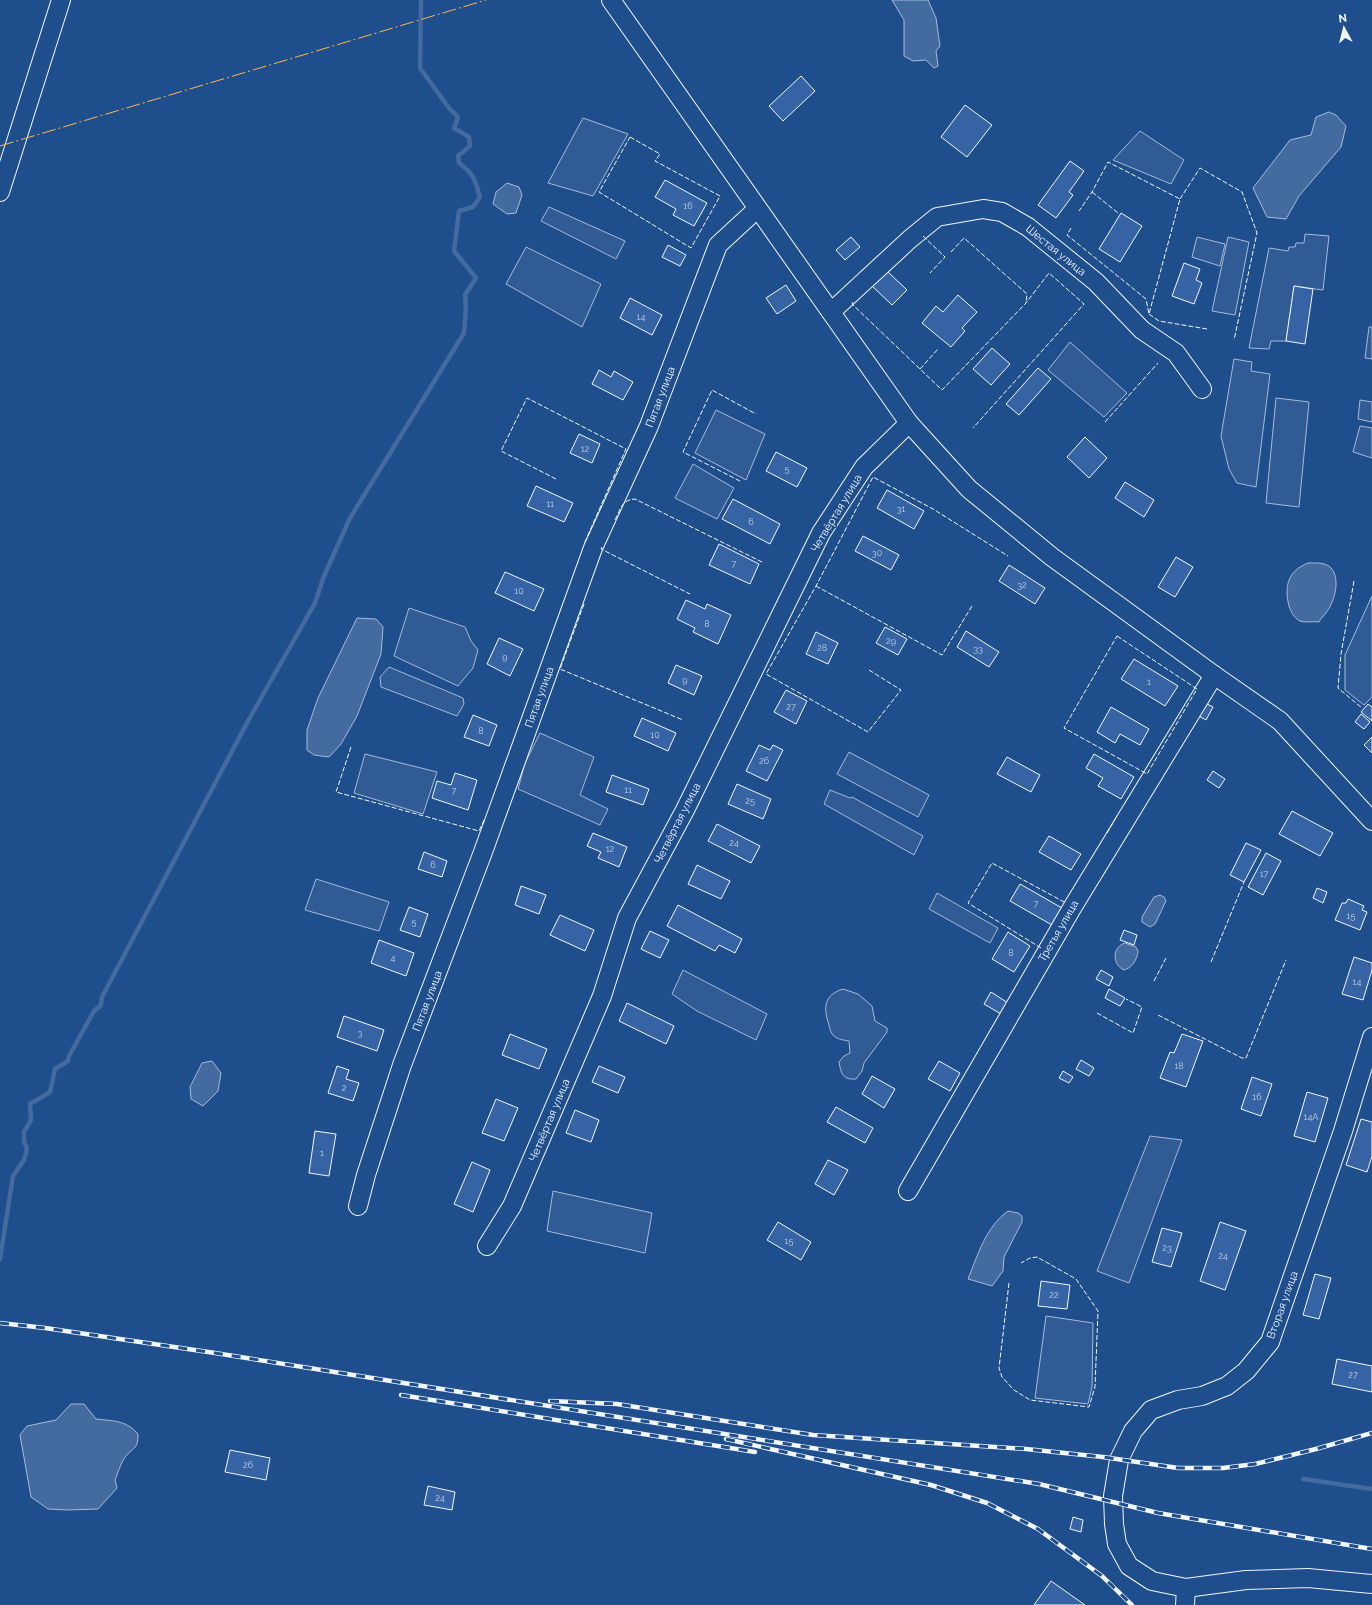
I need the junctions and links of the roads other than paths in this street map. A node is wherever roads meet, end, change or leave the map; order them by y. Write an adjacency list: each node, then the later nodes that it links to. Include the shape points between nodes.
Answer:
1 (61, 0): 3 (street)
2 (611, 0): 4 (street)
3 (0, 192)
4 (757, 209): 5 (street); 12 (street, Пятая улица, via 718,245 649,426 592,548 483,852 402,1065)
5 (831, 312): 6 (street, Шестая улица, via 937,217 983,209 1002,212 1028,227 1096,282 1142,330 1176,353); 7 (street)
6 (1202, 389)
7 (909, 423): 8 (street, via 969,490 1052,557); 13 (street, Четвёртая улица, via 864,467 821,533 685,810 627,918 602,996 512,1206)
8 (1214, 675): 9 (street, via 1280,721); 11 (street, Третья улица, via 1072,908)
9 (1372, 821)
10 (1372, 1037): 15 (street, Вторая улица, via 1343,1131 1270,1342 1246,1371 1227,1386 1202,1396 1178,1400 1151,1410 1132,1431 1119,1460 1113,1503 1117,1544 1129,1566 1152,1581)
11 (908, 1191)
12 (358, 1206)
13 (487, 1246)
14 (1372, 1584): 15 (street, Вторая улица, via 1308,1578 1246,1580)
15 (1186, 1596)

